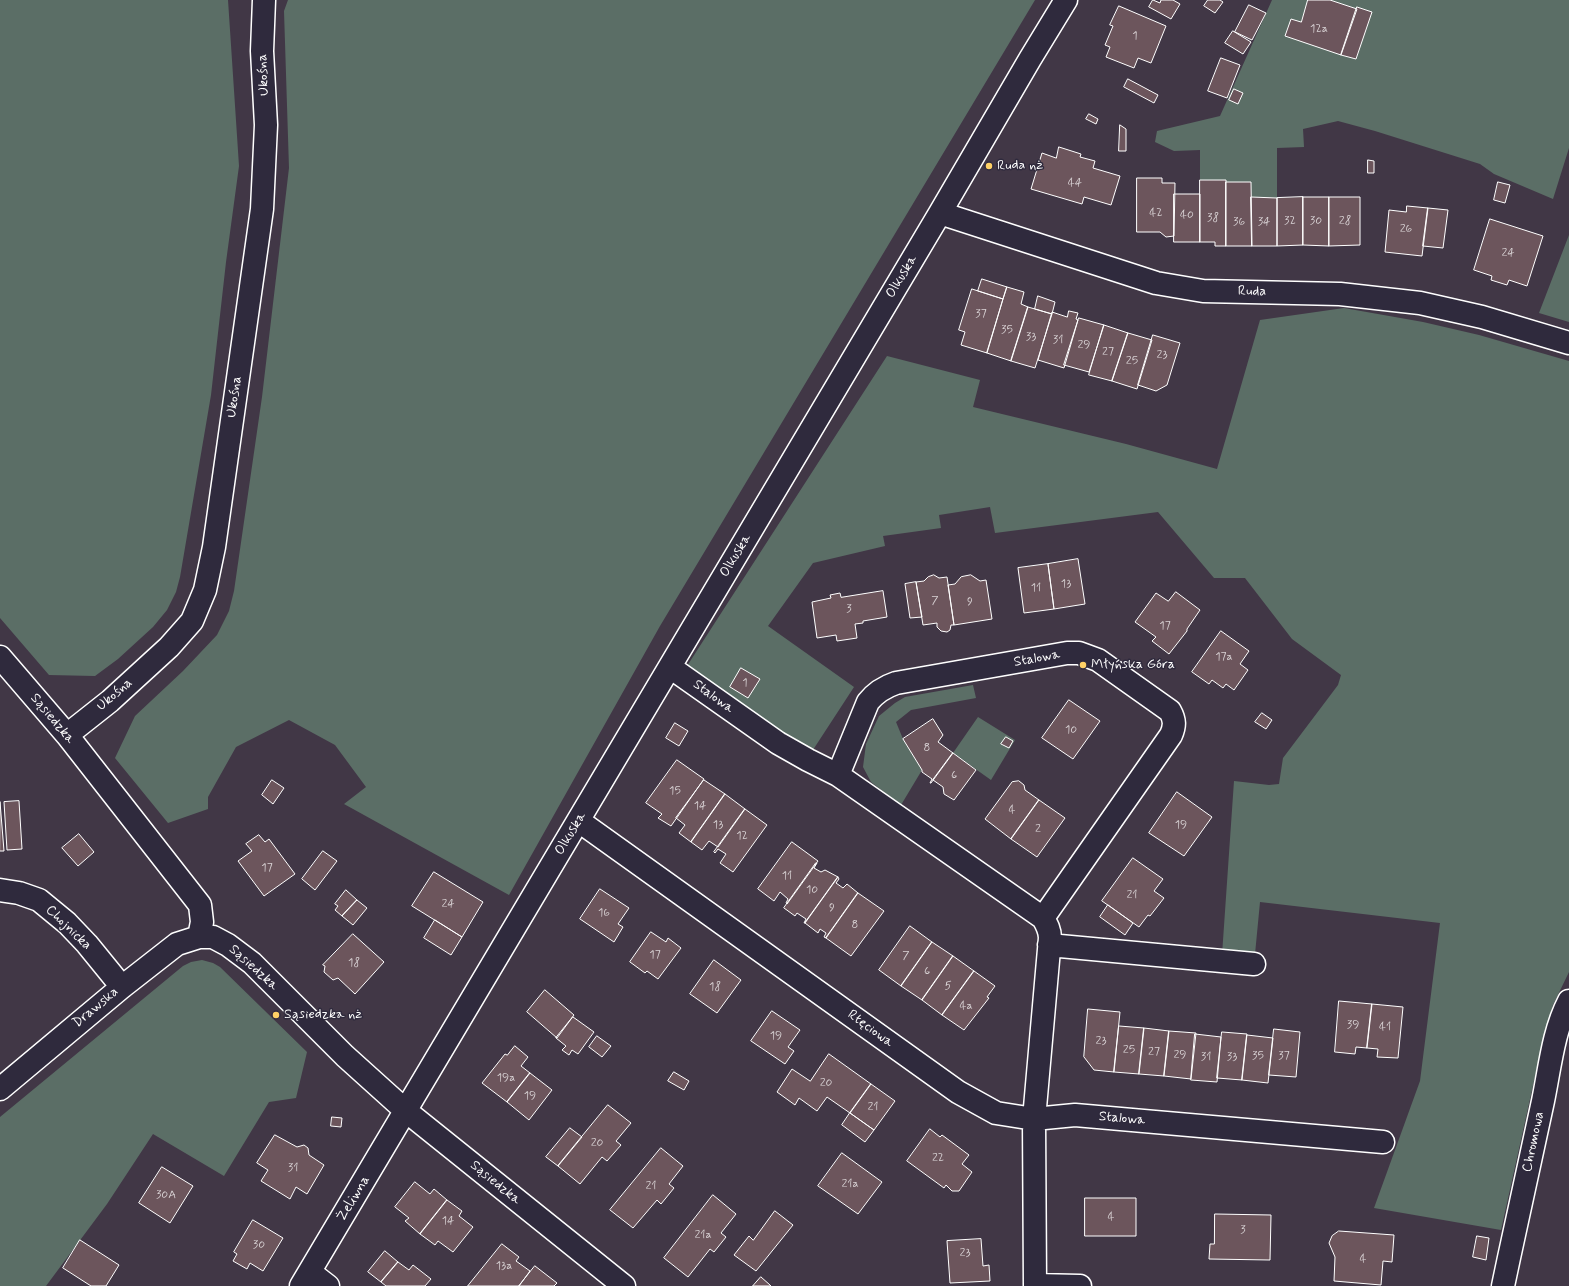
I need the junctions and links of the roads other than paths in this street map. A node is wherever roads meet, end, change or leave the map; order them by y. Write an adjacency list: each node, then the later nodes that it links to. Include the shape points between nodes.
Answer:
1 (264, 0): 7 (street, Ukośna, via 262,51 265,138 262,209 214,547 205,590 192,621 169,648 110,701)
2 (1066, 0): 3 (street, Olkuska)
3 (940, 213): 4 (street, Ruda, via 1156,283 1203,291 1340,294 1420,303 1482,317); 6 (street, Olkuska)
4 (1569, 343)
5 (0, 657): 7 (street, Sąsiedzka)
6 (670, 667): 8 (street, Stalowa, via 778,743); 9 (street, Olkuska)
7 (67, 735): 12 (street, Sąsiedzka, via 200,906 202,922)
8 (838, 775): 11 (street, Stalowa); 11 (street, Stalowa, via 868,702 884,687 1067,653 1079,653 1098,660 1170,711 1174,718 1174,726 1171,735)
9 (579, 821): 18 (street, Olkuska); 19 (street, Rtęciowa, via 958,1092 996,1113)
10 (0, 890): 15 (street, Chojnicka, via 20,893 39,900 72,928)
11 (1042, 918): 13 (street, via 1050,932)
12 (199, 937): 15 (street, Drawska, via 177,944); 18 (street, Sąsiedzka, via 221,941 252,964 345,1056)
13 (1049, 945): 14 (street); 19 (street)
14 (1254, 964)
15 (122, 987): 17 (street, Drawska)
16 (1569, 1000): 26 (street, Chromowa, via 1554,1042)
17 (0, 1089)
18 (406, 1111): 21 (street, Żeliwna); 23 (street, Sąsiedzka)
19 (1034, 1119): 20 (street, Stalowa, via 1075,1115); 24 (street)
20 (1383, 1142)
21 (306, 1279): 22 (street)
22 (328, 1286)
23 (624, 1286)
24 (1035, 1286): 25 (street)
25 (1080, 1286)
26 (1503, 1286)

